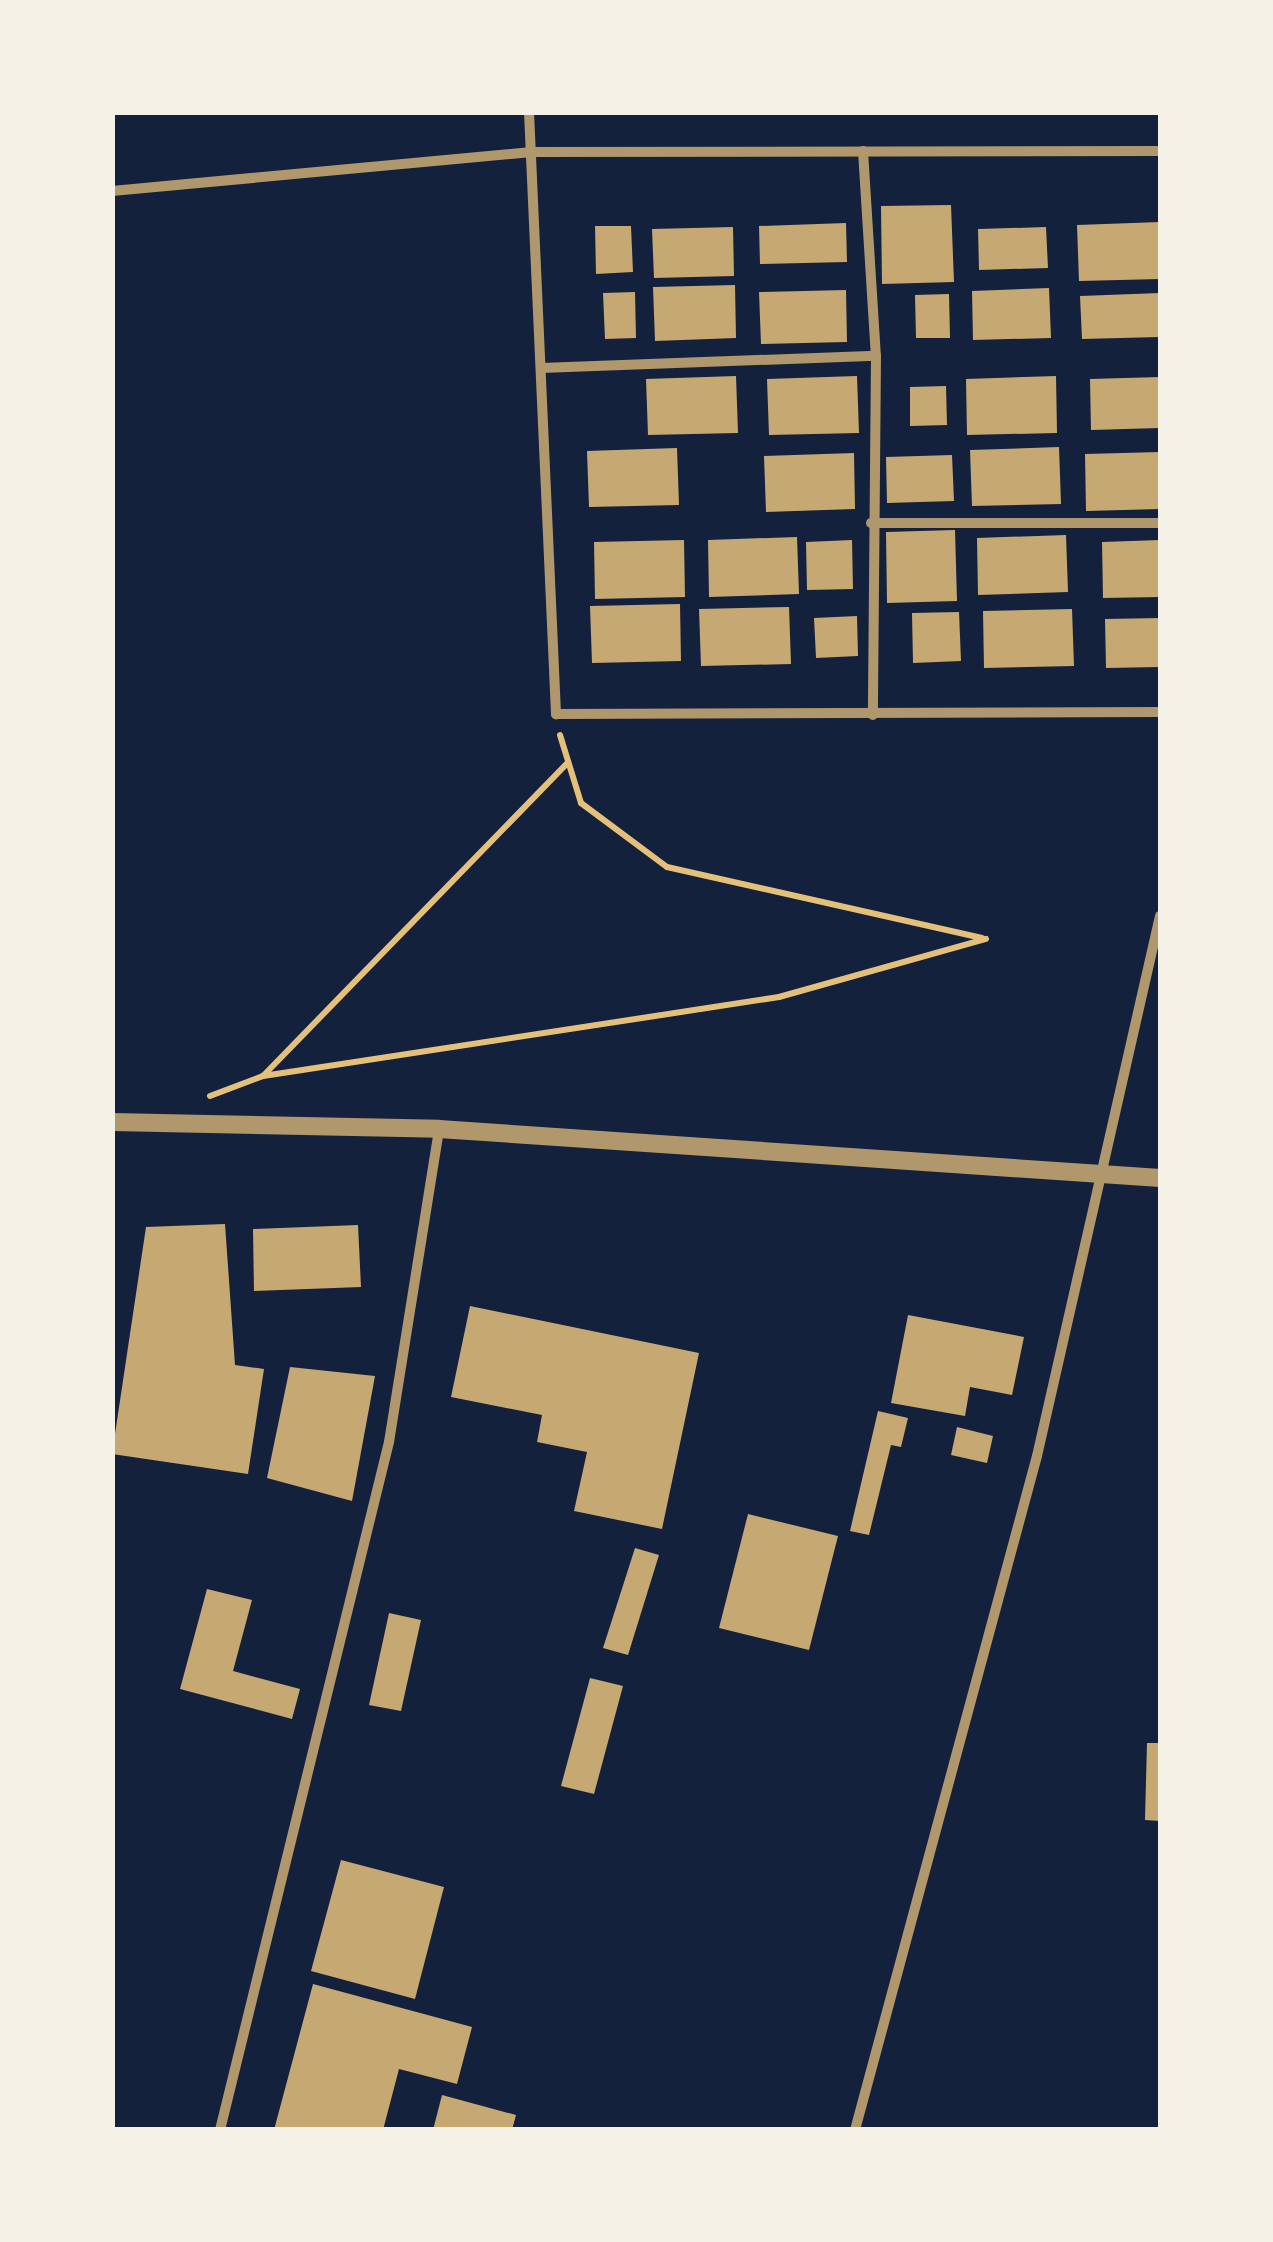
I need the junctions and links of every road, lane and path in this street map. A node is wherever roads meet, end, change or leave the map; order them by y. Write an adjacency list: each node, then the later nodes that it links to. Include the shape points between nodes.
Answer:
1 (530, 112): 3 (street)
2 (1160, 151): 4 (street)
3 (529, 152): 4 (street); 5 (street); 7 (street)
4 (863, 152): 6 (street)
5 (112, 190)
6 (876, 356): 7 (street); 8 (street)
7 (541, 368): 11 (street)
8 (871, 523): 9 (street); 12 (street)
9 (1160, 523)
10 (1160, 712): 12 (street)
11 (556, 714): 12 (street); 13 (path)
12 (872, 715)
13 (566, 764): 15 (path); 15 (path, via 580,803 667,867 986,939 778,997)
14 (1160, 916): 19 (street)
15 (263, 1076): 16 (path)
16 (188, 1104)
17 (112, 1122): 18 (street)
18 (439, 1129): 19 (street); 21 (street, via 389,1442)
19 (1106, 1176): 20 (street); 22 (street)
20 (1160, 1178)
21 (220, 2130)
22 (855, 2130)

